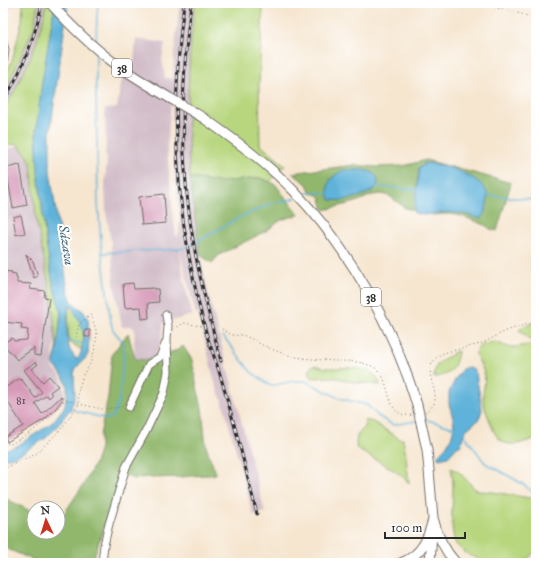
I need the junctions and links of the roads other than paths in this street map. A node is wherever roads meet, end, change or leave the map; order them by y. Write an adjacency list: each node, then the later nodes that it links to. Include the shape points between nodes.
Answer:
1 (50, 3): 7 (main road, 38, bridge, via 90,44 113,62 243,145 281,178 319,220 366,288 404,366 422,427 429,464)
2 (3, 43): 3 (street)
3 (3, 65)
4 (166, 314): 5 (street)
5 (167, 339): 6 (street, via 160,356 149,364); 8 (street, via 168,372 164,393 126,467 109,524)
6 (129, 407)
7 (433, 518): 9 (main road, via 428,537 422,547 414,556); 10 (main road, 38); 11 (main road, via 441,542)
8 (102, 563)
9 (401, 563)
10 (430, 563)
11 (456, 563)

